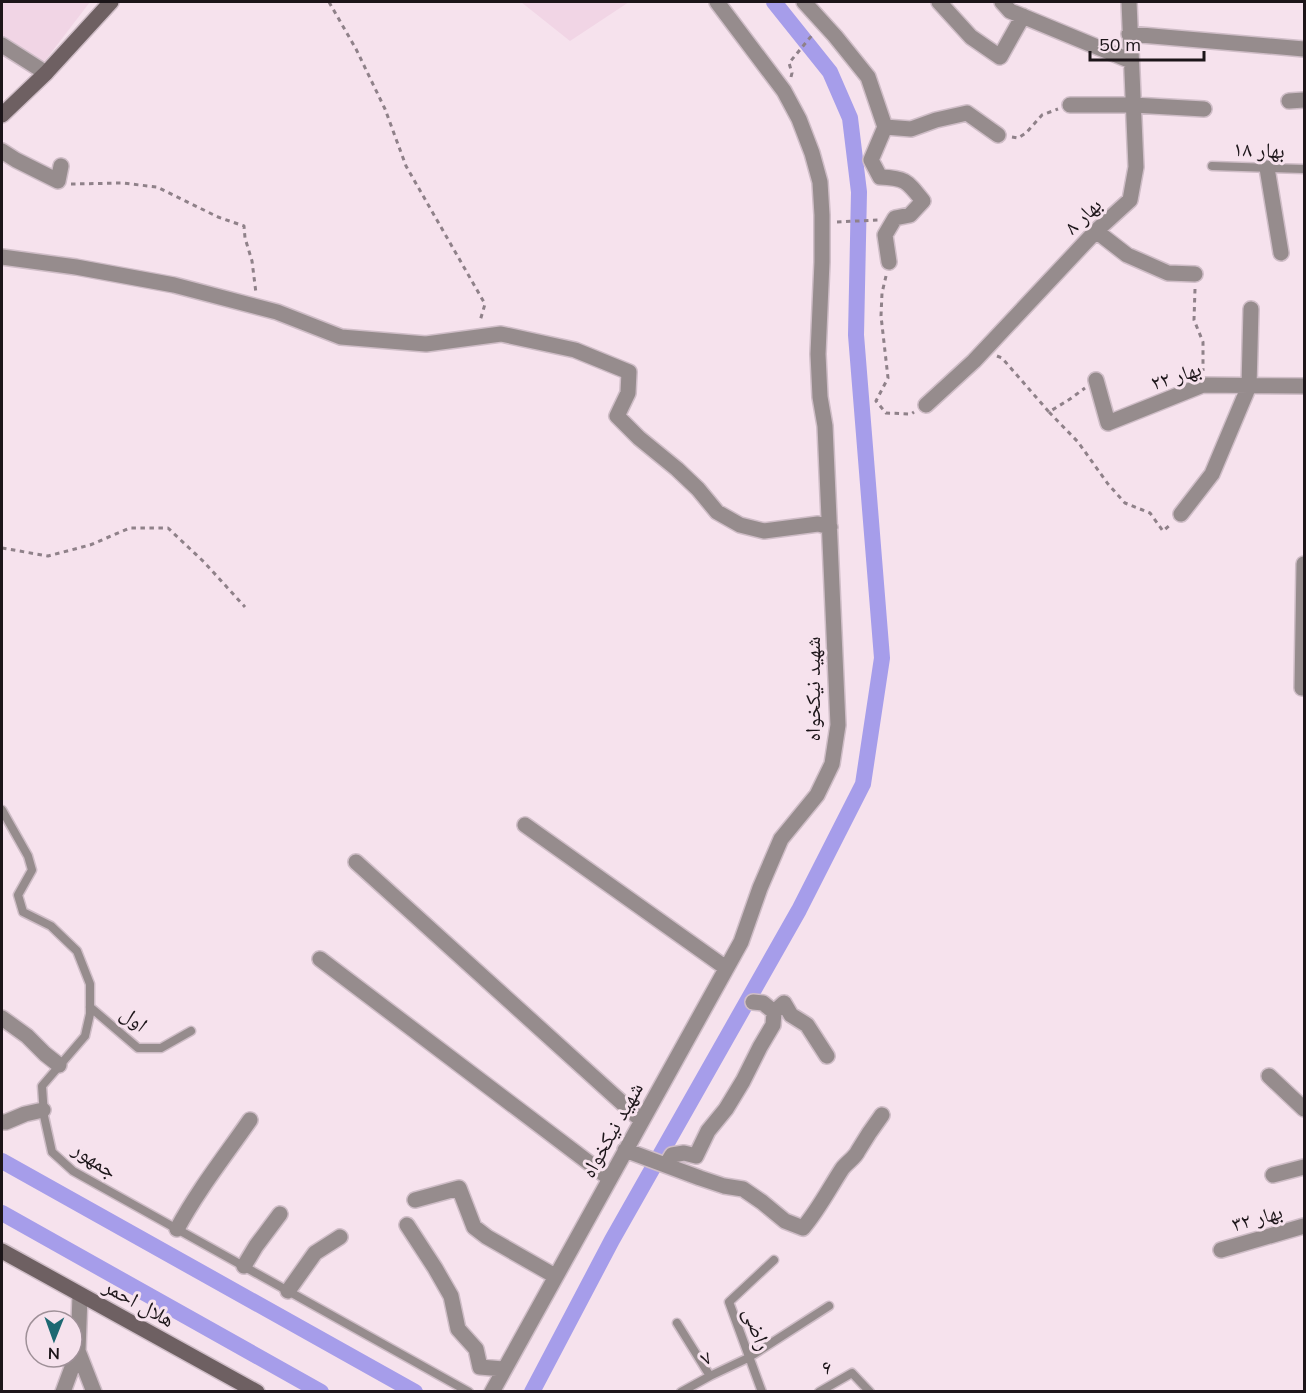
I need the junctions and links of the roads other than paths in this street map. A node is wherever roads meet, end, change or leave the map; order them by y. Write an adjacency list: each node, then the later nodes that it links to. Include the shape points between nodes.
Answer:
1 (111, 2): 12 (main road)
2 (717, 2): 35 (street, شهید نیکخواه, via 782,87 799,119 820,182 818,354)
3 (804, 2): 17 (street, via 868,77)
4 (939, 2): 7 (street, via 971,37 1000,57)
5 (1002, 2): 7 (street, via 1010,11)
6 (1129, 2): 8 (street, بهار ۸)
7 (1023, 16): 11 (street)
8 (1129, 34): 10 (street); 11 (street, بهار ۸)
9 (2, 45): 12 (street)
10 (1305, 49)
11 (1131, 61): 14 (street, بهار ۸)
12 (46, 73): 16 (main road)
13 (1070, 105): 14 (street)
14 (1133, 105): 15 (street); 24 (street, بهار ۸, via 1136,167 1130,200)
15 (1204, 109)
16 (2, 115)
17 (885, 127): 18 (street, via 911,129 967,113); 27 (street, via 871,160 880,177 898,178 909,184 923,201 910,215 895,218 885,235)
18 (998, 135)
19 (2, 151): 23 (street, via 16,160)
20 (1212, 166): 21 (lane, بهار ۱۸)
21 (1267, 168): 22 (lane, بهار ۱۸); 25 (street)
22 (1305, 169)
23 (60, 174)
24 (1096, 231): 28 (street, via 1127,255 1168,273); 33 (street, بهار ۸, via 974,361)
25 (1281, 253)
26 (2, 257): 35 (street, via 174,285 277,312 341,337 426,344 501,334 575,350 629,372 628,393 617,416 698,489 717,512 740,525 764,531 819,524)
27 (889, 262)
28 (1195, 274)
29 (1251, 309): 31 (street)
30 (1096, 380): 31 (street, بهار ۲۲, via 1108,423 1203,385)
31 (1250, 386): 32 (street, بهار ۲۲); 34 (street, via 1212,474)
32 (1305, 386)
33 (926, 405)
34 (1181, 514)
35 (830, 527): 42 (street, شهید نیکخواه, via 838,725 832,764 817,795 781,839 741,942)
36 (1305, 564): 37 (street)
37 (1303, 688)
38 (2, 810): 44 (lane, جمهور, via 32,870 18,895 23,912 51,926 77,951 90,984)
39 (525, 825): 42 (street)
40 (356, 862): 55 (street)
41 (320, 959): 61 (street)
42 (726, 968): 55 (street, شهید نیکخواه)
43 (753, 1002): 45 (street, via 764,1003)
44 (90, 1007): 47 (lane, اول, via 138,1048 161,1048); 49 (lane, جمهور, via 85,1036)
45 (774, 1012): 48 (street, via 784,1003 791,1015 807,1025); 58 (street, via 773,1025 743,1081 708,1131 696,1156 672,1155)
46 (2, 1018): 49 (street)
47 (191, 1031)
48 (827, 1056)
49 (59, 1065): 52 (lane, جمهور, via 42,1086)
50 (1269, 1076): 51 (street)
51 (1305, 1109)
52 (43, 1110): 56 (street); 66 (lane, جمهور, via 52,1152 73,1171)
53 (882, 1116): 58 (street, via 803,1228 785,1221 743,1190)
54 (250, 1120): 66 (street, via 204,1183)
55 (641, 1120): 57 (street, شهید نیکخواه)
56 (2, 1122)
57 (625, 1150): 58 (street); 61 (street, شهید نیکخواه)
58 (660, 1163)
59 (1305, 1167): 60 (street)
60 (1273, 1175)
61 (609, 1178): 72 (street, شهید نیکخواه)
62 (415, 1200): 72 (street, via 459,1188 474,1227)
63 (280, 1214): 71 (street)
64 (407, 1225): 81 (street, via 451,1296 458,1329 476,1350 480,1367)
65 (1305, 1226): 68 (street, بهار ۳۲)
66 (177, 1229): 71 (lane, جمهور)
67 (340, 1237): 73 (street, via 315,1253)
68 (1221, 1250)
69 (2, 1251): 74 (main road, هلال احمر)
70 (774, 1260): 78 (lane, راضی, via 729,1302)
71 (244, 1266): 73 (lane, جمهور)
72 (555, 1276): 81 (street, شهید نیکخواه)
73 (288, 1291): 86 (lane, جمهور)
74 (80, 1294): 76 (street); 85 (main road, هلال احمر)
75 (830, 1306): 78 (lane, ۷)
76 (79, 1309)
77 (677, 1323): 82 (lane)
78 (748, 1358): 82 (lane, ۷); 89 (lane, راضی)
79 (84, 1366): 84 (street)
80 (71, 1369): 83 (street)
81 (503, 1370): 87 (street, شهید نیکخواه)
82 (710, 1376): 88 (lane, ۷)
83 (63, 1392)
84 (94, 1392)
85 (257, 1392)
86 (469, 1392)
87 (492, 1392)
88 (681, 1392)
89 (762, 1392)
90 (819, 1392): 91 (lane, ۶, via 852,1374)
91 (870, 1392)

